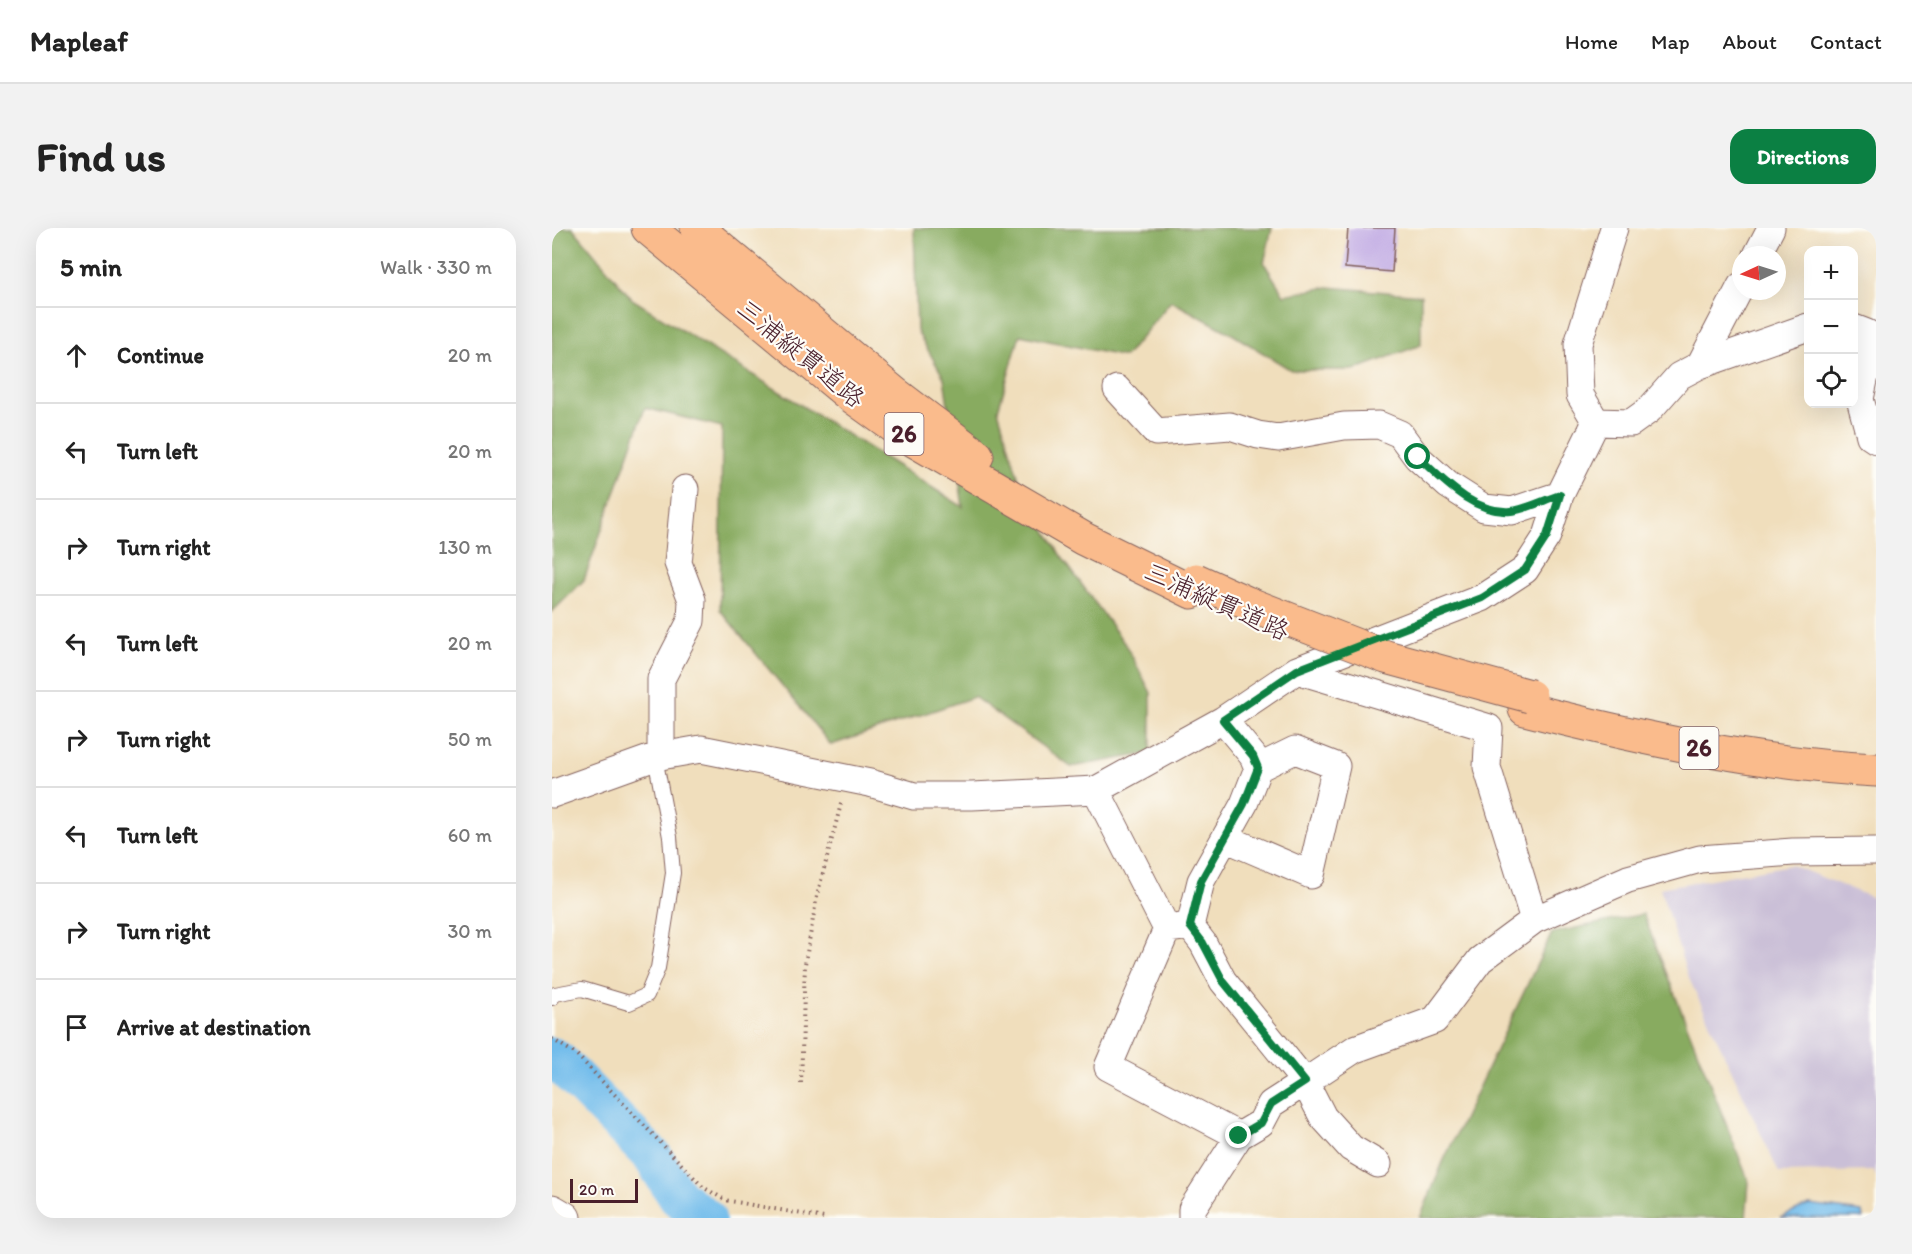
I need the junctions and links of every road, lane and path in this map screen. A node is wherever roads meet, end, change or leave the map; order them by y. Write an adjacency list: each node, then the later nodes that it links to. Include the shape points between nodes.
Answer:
1 (648, 228): 15 (highway, 三浦縦貫道路 / 26, via 846,392 910,438 1084,538)
2 (697, 228): 15 (highway, 三浦縦貫道路 / 26, via 894,393 1013,481)
3 (1614, 228): 11 (street, via 1578,344 1580,395)
4 (1771, 228): 5 (street)
5 (1762, 246)
6 (1734, 300): 9 (street)
7 (1804, 329): 9 (street)
8 (1858, 330): 12 (street, via 1867,333 1869,357 1860,399 1870,436)
9 (1700, 365): 11 (street, via 1679,376 1649,410 1631,423)
10 (1118, 389): 14 (street, via 1156,432 1230,426 1278,438 1344,426 1379,425 1400,434 1448,485 1484,508 1512,511)
11 (1596, 422): 14 (street)
12 (1876, 440)
13 (685, 489): 20 (street, via 678,563 692,600 691,621 661,679)
14 (1560, 495): 16 (street, via 1547,536 1525,570 1482,598)
15 (1194, 586): 17 (highway, 三浦縦貫道路 / 26, via 1251,619 1337,653 1426,682)
16 (1297, 670): 18 (street); 28 (street, via 1489,728 1487,767)
17 (1528, 703): 19 (highway, 三浦縦貫道路 / 26, via 1687,732 1825,752); 22 (highway, 三浦縦貫道路 / 26, via 1604,728 1757,758)
18 (1223, 720): 21 (street, via 1253,756); 24 (street)
19 (1876, 755)
20 (658, 756): 23 (street, via 701,749); 25 (street); 30 (lane, via 673,873 658,968 647,995 629,1003 582,989)
21 (1258, 768): 26 (street); 26 (street, via 1295,750 1336,766 1311,875)
22 (1876, 770)
23 (847, 778): 24 (street, via 914,796); 33 (path, via 817,896 805,964)
24 (1096, 790): 29 (street)
25 (552, 794)
26 (1225, 838): 29 (street)
27 (1876, 851): 28 (street, via 1700,859 1628,879)
28 (1534, 920): 32 (street, via 1480,960 1435,1020 1355,1049)
29 (1179, 927): 32 (street, via 1203,943 1223,981); 34 (street, via 1108,1067)
30 (552, 998)
31 (552, 1039): 38 (path, via 576,1054 703,1187 725,1200)
32 (1305, 1082): 34 (street, via 1271,1104 1261,1123); 35 (street, via 1323,1117 1351,1148)
33 (801, 1083)
34 (1239, 1136): 39 (street, via 1192,1209)
35 (1378, 1164)
36 (552, 1211): 37 (street)
37 (564, 1218)
38 (824, 1218)
39 (1192, 1218)

